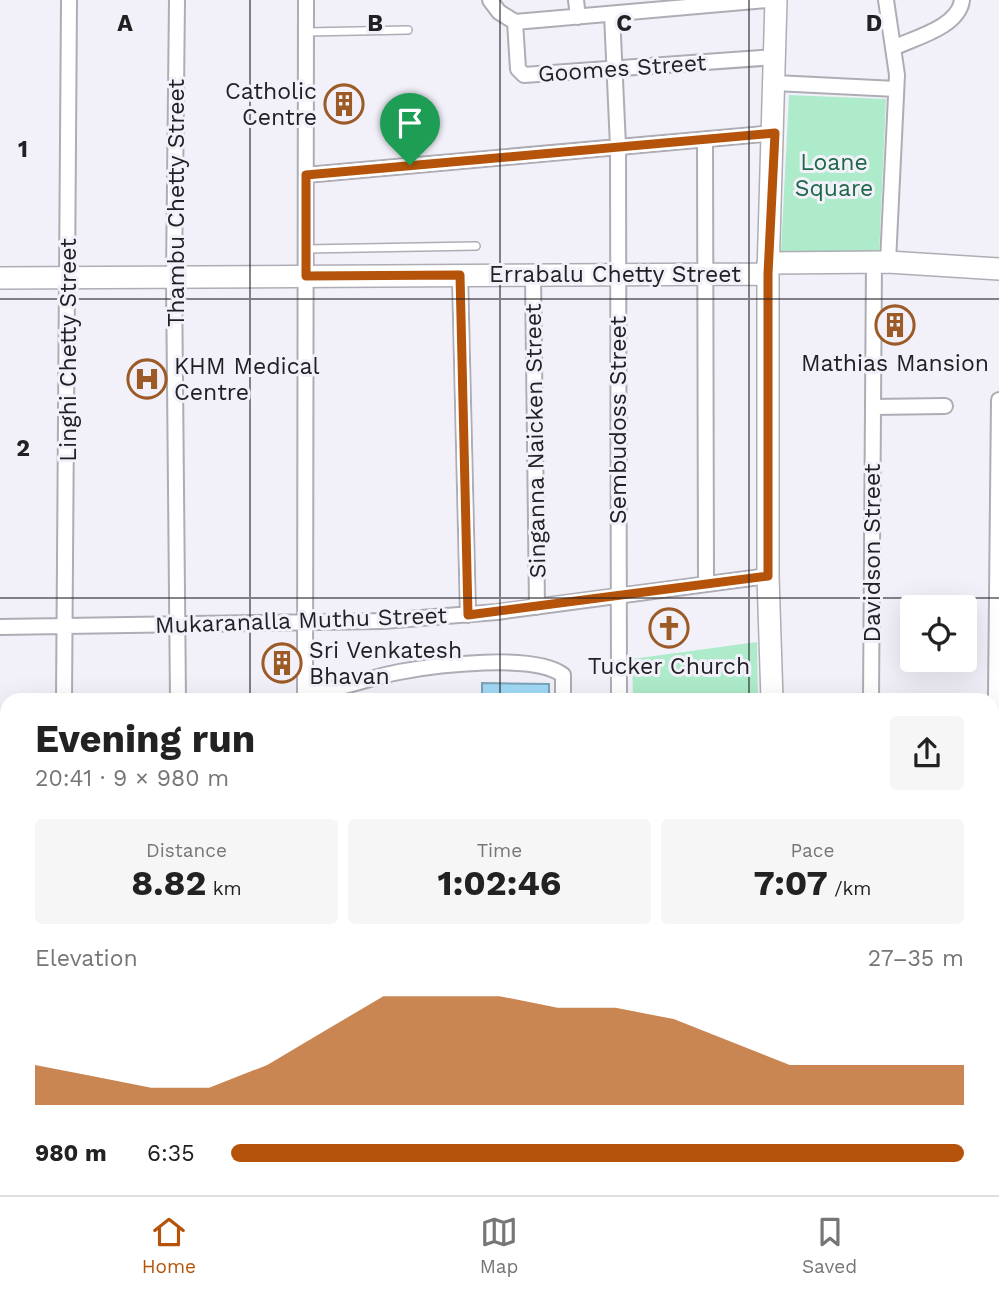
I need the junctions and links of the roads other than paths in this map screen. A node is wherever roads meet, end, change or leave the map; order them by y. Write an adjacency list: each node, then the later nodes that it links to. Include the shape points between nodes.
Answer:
1 (69, 0): 37 (street, Linghi Chetty Street)
2 (177, 0): 35 (street, Thambu Chetty Street)
3 (306, 0): 15 (street)
4 (490, 0): 13 (street)
5 (576, 0): 12 (street)
6 (767, 0): 10 (street)
7 (776, 0): 17 (street)
8 (886, 0): 16 (street, Davidson Street)
9 (962, 0): 16 (street, via 958,13 945,23)
10 (676, 4): 11 (street)
11 (612, 14): 12 (street); 18 (street, Sembudoss Street)
12 (578, 17): 13 (street)
13 (514, 22): 18 (street, Goomes Street, via 518,69 524,75)
14 (408, 30): 15 (lane)
15 (306, 32): 24 (street)
16 (893, 48): 20 (street, Davidson Street)
17 (776, 57): 18 (street, Goomes Street); 19 (street)
18 (615, 68): 23 (street, Sembudoss Street)
19 (775, 83): 20 (street); 21 (street)
20 (896, 89): 27 (street, Davidson Street)
21 (775, 133): 22 (street); 28 (street)
22 (705, 139): 23 (street); 30 (street)
23 (618, 146): 24 (street); 33 (street, Sembudoss Street)
24 (306, 175): 26 (street)
25 (476, 246): 26 (lane)
26 (306, 249): 34 (street)
27 (881, 261): 28 (street, Errabalu Chetty Street); 29 (street, Errabalu Chetty Street); 39 (street, Davidson Street)
28 (768, 268): 30 (street, Errabalu Chetty Street); 41 (street)
29 (999, 269)
30 (706, 272): 33 (street, Errabalu Chetty Street); 42 (street)
31 (460, 275): 32 (street, Errabalu Chetty Street); 34 (street, Errabalu Chetty Street); 45 (street)
32 (533, 275): 33 (street, Errabalu Chetty Street); 44 (street, Singanna Naicken Street)
33 (618, 275): 43 (street, Sembudoss Street)
34 (306, 276): 35 (street, Errabalu Chetty Street); 46 (street)
35 (174, 277): 37 (street, Errabalu Chetty Street); 47 (street, Thambu Chetty Street)
36 (0, 278): 37 (street, Errabalu Chetty Street)
37 (68, 278): 48 (street, Linghi Chetty Street)
38 (999, 400): 58 (street)
39 (873, 407): 40 (street); 57 (street, Davidson Street)
40 (945, 407)
41 (768, 576): 42 (street, Mukaranalla Muthu Street); 56 (street)
42 (706, 584): 43 (street, Mukaranalla Muthu Street)
43 (619, 596): 44 (street, Mukaranalla Muthu Street); 55 (street, Sembudoss Street)
44 (537, 607): 45 (street, Mukaranalla Muthu Street)
45 (468, 615): 46 (street, Mukaranalla Muthu Street)
46 (306, 624): 47 (street, Mukaranalla Muthu Street); 52 (street)
47 (178, 625): 48 (street, Mukaranalla Muthu Street); 51 (street, Thambu Chetty Street)
48 (65, 626): 49 (street, Mukaranalla Muthu Street); 50 (street, Linghi Chetty Street)
49 (0, 627)
50 (64, 693)
51 (177, 693)
52 (305, 693)
53 (318, 693): 54 (street, via 409,670 485,664 538,665 563,675)
54 (563, 693)
55 (619, 693)
56 (772, 693)
57 (871, 693)
58 (996, 693)

